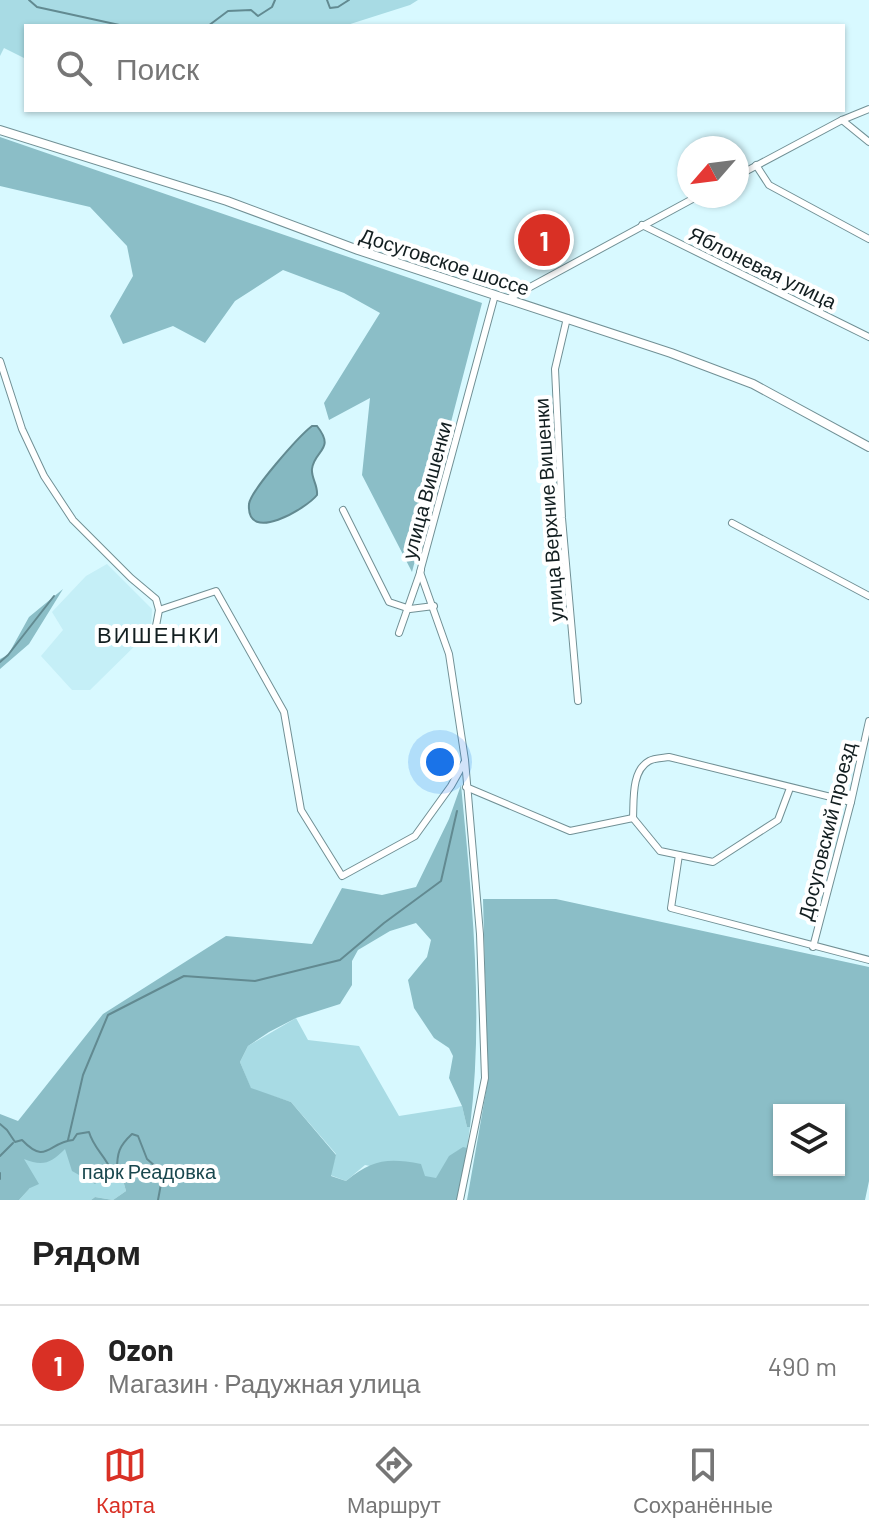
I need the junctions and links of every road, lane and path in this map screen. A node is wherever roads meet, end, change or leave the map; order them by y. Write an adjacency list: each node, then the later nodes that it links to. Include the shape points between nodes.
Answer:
1 (869, 109): 2 (street)
2 (842, 120): 4 (street); 5 (street)
3 (0, 130): 10 (main road, Досуговское шоссе, via 227,201)
4 (869, 142)
5 (756, 165): 6 (street); 9 (street, via 769,185)
6 (749, 169)
7 (677, 207): 8 (street)
8 (642, 225): 11 (street); 13 (street, Яблоневая улица)
9 (869, 239)
10 (495, 295): 11 (main road, Досуговское шоссе); 18 (street, улица Вишенки)
11 (508, 299): 12 (main road, Досуговское шоссе)
12 (567, 318): 15 (main road, Досуговское шоссе, via 753,384); 25 (street, улица Верхние Вишенки, via 555,369)
13 (869, 337)
14 (0, 361): 22 (street, via 44,476 73,520 156,599)
15 (869, 447)
16 (343, 510): 21 (street, via 389,602)
17 (732, 523): 19 (street)
18 (421, 570): 20 (street, улица Вишенки); 21 (street)
19 (869, 596)
20 (434, 606): 21 (street); 27 (street, улица Вишенки, via 449,654)
21 (408, 609): 24 (street)
22 (159, 610): 23 (street); 27 (street, via 216,591 284,712 301,810 342,876 415,836)
23 (156, 626)
24 (399, 633)
25 (578, 701)
26 (869, 721): 30 (street, Досуговский проезд)
27 (465, 760): 28 (street, улица Вишенки)
28 (466, 787): 31 (street, via 570,831); 35 (street, улица Вишенки, via 480,934 485,1078)
29 (790, 788): 30 (street); 31 (street, via 669,757 649,761 640,770); 32 (street, via 778,820 713,862)
30 (851, 802): 33 (street, Досуговский проезд)
31 (633, 818): 32 (street, via 660,851)
32 (679, 855): 33 (street, via 671,908)
33 (813, 947): 34 (street)
34 (869, 960)
35 (460, 1200)

